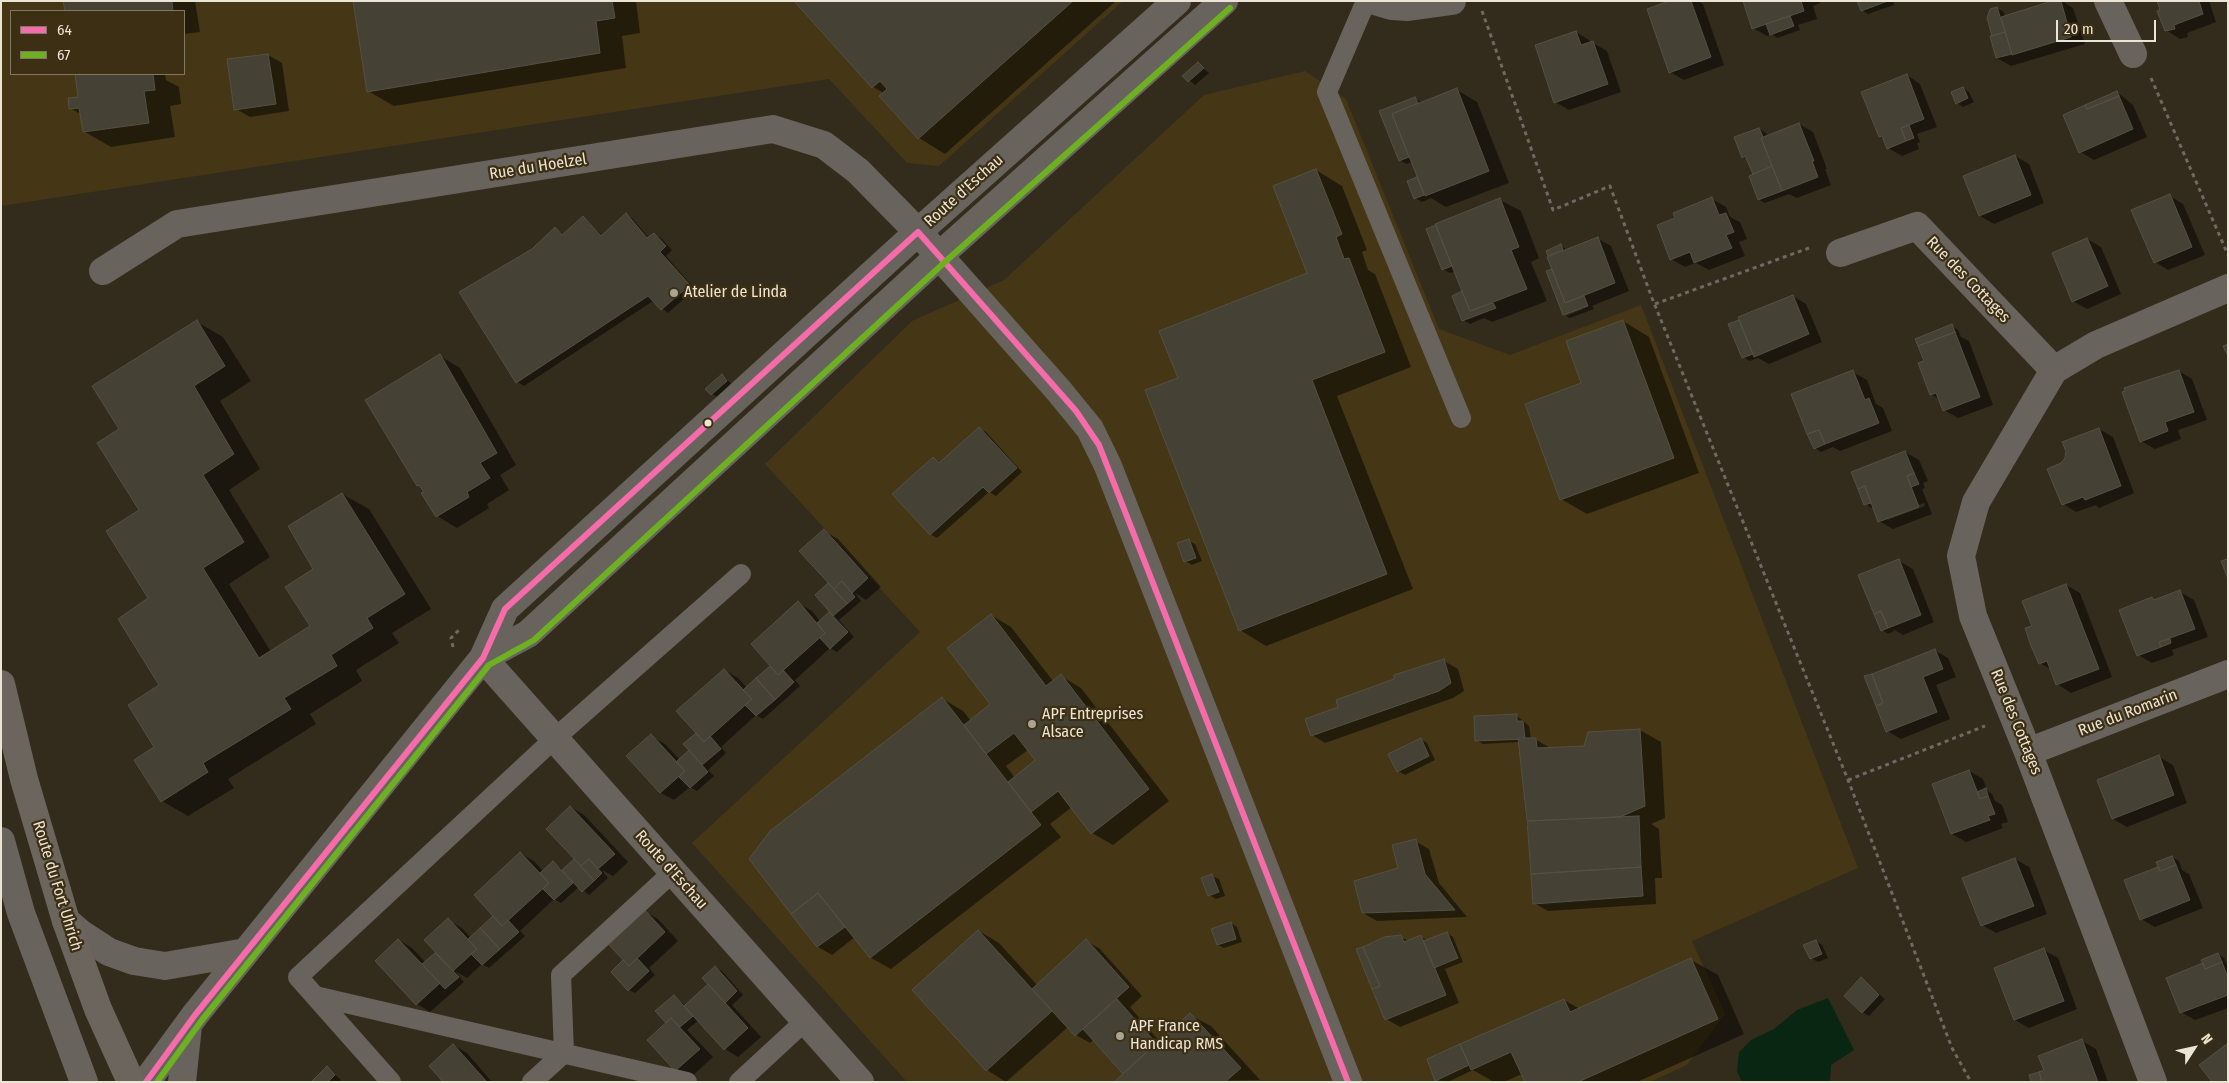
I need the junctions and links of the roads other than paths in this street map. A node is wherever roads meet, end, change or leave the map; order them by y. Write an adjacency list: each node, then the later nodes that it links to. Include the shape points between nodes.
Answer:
1 (1177, 1): 8 (street, Route d'Eschau)
2 (1224, 1): 10 (street, Route d'Eschau)
3 (1366, 1): 14 (lane, via 1327,92)
4 (1375, 1): 5 (street, via 1408,7)
5 (1452, 1)
6 (2108, 1): 7 (street)
7 (2133, 54)
8 (918, 232): 10 (street, Rue du Hoelzel); 11 (street, Rue du Hoelzel, via 858,171 824,145 774,129 177,224); 16 (street, Route d'Eschau, via 505,610)
9 (1840, 253): 13 (street, Rue des Cottages, via 1917,226)
10 (940, 255): 16 (street, Route d'Eschau, via 528,634); 38 (street, Rue du Hoelzel, via 1076,411 1099,445)
11 (104, 271)
12 (2228, 288): 13 (street, Rue des Cottages, via 2096,345)
13 (2054, 370): 20 (street, Rue des Cottages, via 1976,502 1961,556 1973,616)
14 (1461, 418)
15 (742, 574): 19 (lane)
16 (482, 658): 19 (street, Route d'Eschau); 24 (street, Route d'Eschau)
17 (2228, 674): 20 (street, Rue du Romarin)
18 (1, 684): 23 (main road, Route du Fort Uhrich, via 24,779)
19 (554, 739): 22 (street, Route d'Eschau); 25 (lane, via 298,977)
20 (2028, 752): 39 (street, Rue des Cottages)
21 (1, 841): 29 (street, via 21,912)
22 (673, 872): 26 (street, Route d'Eschau); 28 (lane, via 561,975)
23 (66, 921): 24 (street, via 109,952 134,961 165,966); 30 (main road, Route du Fort Uhrich, via 98,1008)
24 (246, 952): 27 (street, Route d'Eschau)
25 (315, 996): 28 (lane); 33 (lane)
26 (805, 1021): 36 (lane); 37 (street, Route d'Eschau)
27 (188, 1024): 31 (street, Route d'Eschau); 32 (street)
28 (564, 1053): 34 (lane); 35 (lane)
29 (84, 1082)
30 (131, 1082)
31 (146, 1082)
32 (182, 1082)
33 (392, 1082)
34 (532, 1082)
35 (688, 1082)
36 (739, 1082)
37 (860, 1082)
38 (1348, 1082)
39 (2153, 1082)

